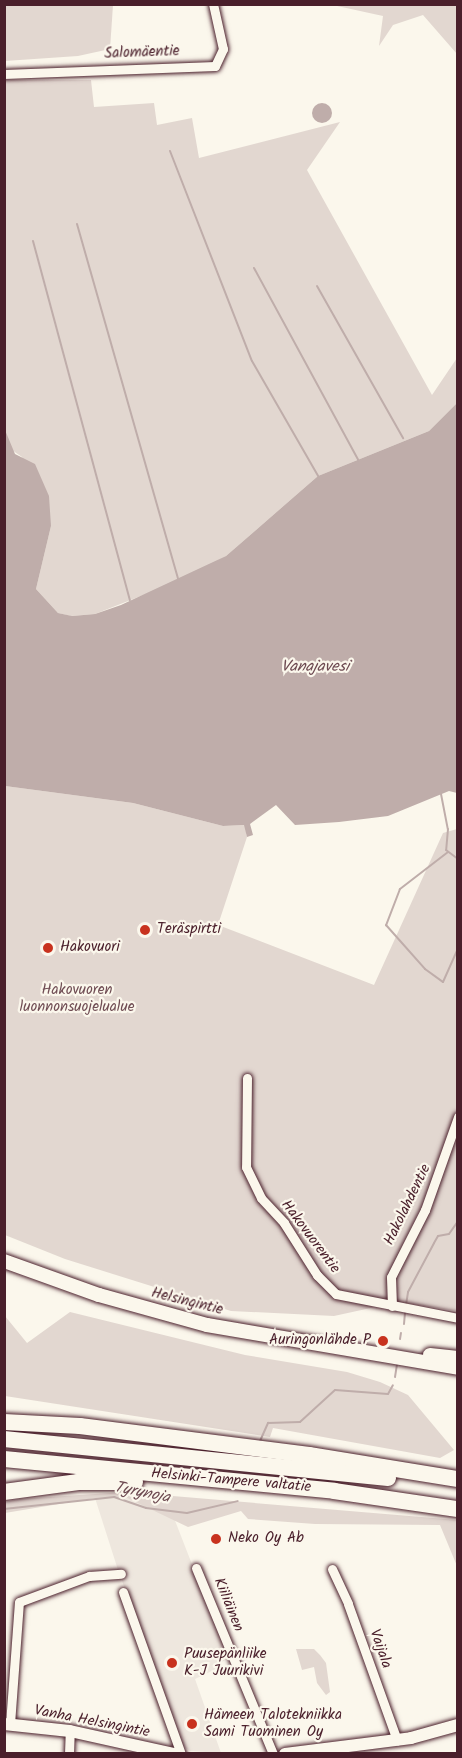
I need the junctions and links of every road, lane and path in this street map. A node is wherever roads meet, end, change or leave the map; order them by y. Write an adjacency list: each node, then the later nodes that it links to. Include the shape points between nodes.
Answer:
1 (213, 4): 2 (street, Salomäentie, via 223,49 214,66)
2 (4, 74)
3 (247, 1078): 6 (street, Hakovuorentie, via 246,1167 261,1198 284,1223 317,1275 336,1294)
4 (458, 1117): 6 (street, Hakolahdentie, via 434,1188 391,1277)
5 (4, 1262): 8 (main road, Helsingintie, via 99,1295 207,1325)
6 (392, 1306): 7 (street, Hakovuorentie)
7 (458, 1318)
8 (367, 1353): 9 (main road, Helsingintie, via 385,1350); 10 (main road, Helsingintie)
9 (458, 1358)
10 (458, 1368)
11 (4, 1411): 13 (highway)
12 (4, 1422): 13 (highway)
13 (80, 1426): 17 (highway)
14 (4, 1439): 17 (highway, Helsinki-Tampere valtatie)
15 (4, 1459): 16 (highway, Helsinki-Tampere valtatie)
16 (223, 1480): 18 (highway, via 78,1482); 19 (highway, Helsinki-Tampere valtatie)
17 (450, 1482)
18 (4, 1492)
19 (458, 1509)
20 (196, 1568): 31 (street, Kiiliäinen)
21 (332, 1569): 27 (street, Vaijala)
22 (121, 1574): 24 (street, via 89,1576 19,1602)
23 (123, 1592): 30 (street)
24 (7, 1724): 26 (street, Vanha Helsingintie)
25 (458, 1725): 27 (street)
26 (70, 1731): 28 (street); 29 (street, Vanha Helsingintie)
27 (397, 1740): 32 (street)
28 (69, 1754)
29 (174, 1754)
30 (181, 1754)
31 (273, 1754)
32 (285, 1754)

